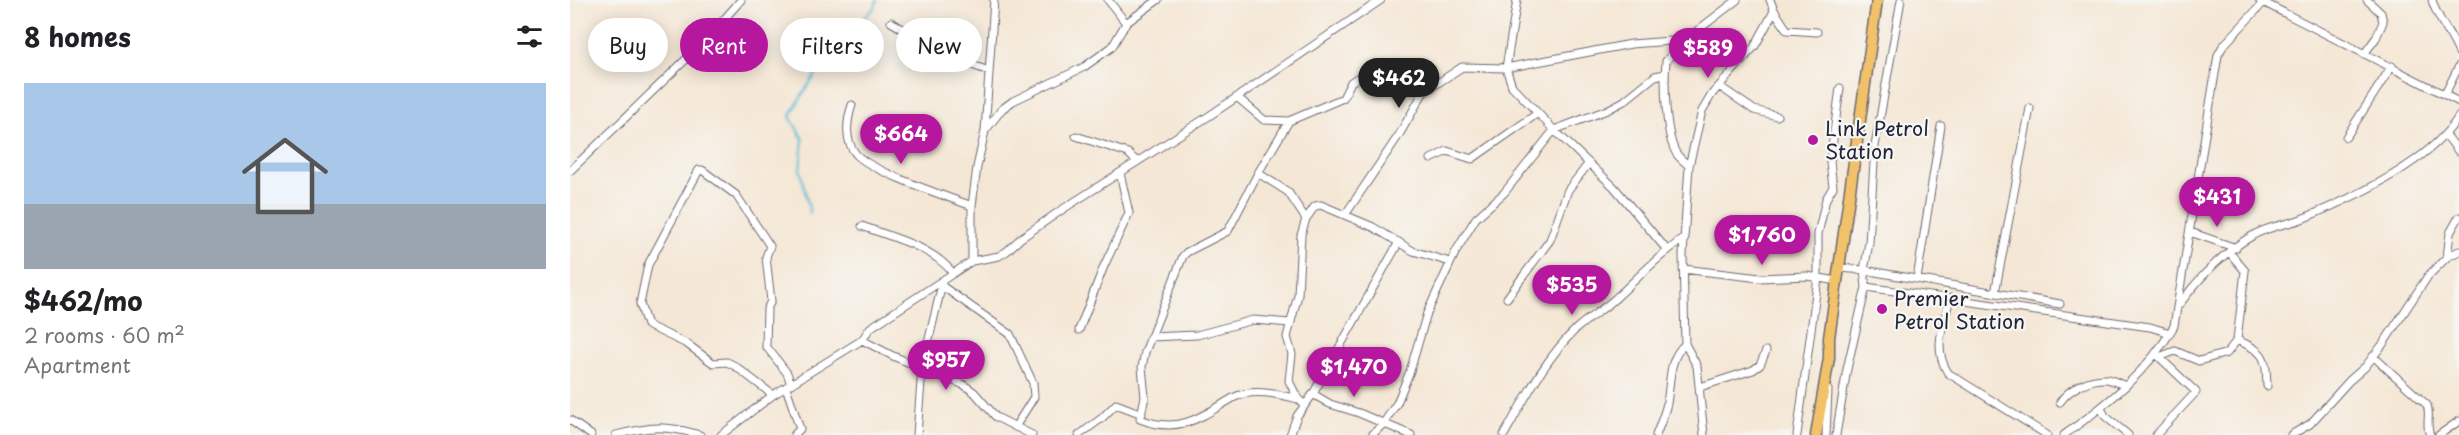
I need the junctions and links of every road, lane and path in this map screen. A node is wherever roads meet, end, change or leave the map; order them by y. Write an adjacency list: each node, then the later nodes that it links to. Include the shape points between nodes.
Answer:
1 (741, 0): 49 (street, via 706,40)
2 (994, 0): 24 (street)
3 (1108, 0): 16 (street)
4 (1158, 0): 16 (street)
5 (1381, 0): 30 (street)
6 (1517, 0): 23 (street)
7 (1737, 0): 18 (street)
8 (1770, 0): 14 (street)
9 (1877, 0): 66 (highway)
10 (1901, 0): 68 (street, via 1875,146)
11 (2367, 0): 20 (street, via 2381,13 2383,21)
12 (2432, 0): 19 (street)
13 (2261, 2): 20 (street); 57 (street, via 2218,56)
14 (1774, 10): 17 (street, via 1787,30); 26 (street, via 1755,46)
15 (891, 22): 24 (street, via 952,58)
16 (1126, 23): 40 (street, via 1112,47 1084,67 1013,101)
17 (1817, 33)
18 (1684, 40): 23 (street, via 1631,44); 25 (street, via 1666,61)
19 (2459, 53)
20 (2364, 54): 21 (street)
21 (2392, 66): 29 (street); 43 (street)
22 (2459, 66): 29 (street)
23 (1506, 68): 28 (street, via 1462,67); 34 (street, via 1512,86)
24 (989, 71): 40 (street)
25 (1665, 74): 39 (street, via 1655,76 1607,110); 48 (street, via 1666,108 1675,151)
26 (1719, 86): 35 (street, via 1754,110); 48 (street, via 1701,111)
27 (1840, 88): 70 (street, via 1830,162 1833,187 1826,199 1818,234)
28 (1423, 93): 37 (street, via 1372,68 1351,82 1343,98); 53 (street)
29 (2445, 94): 31 (street)
30 (1237, 97): 37 (street, via 1264,120); 46 (street)
31 (2459, 102)
32 (852, 105): 52 (street, via 847,122 855,154 894,175)
33 (2030, 108): 75 (street)
34 (1538, 113): 39 (street); 45 (street, via 1472,159 1447,151)
35 (1777, 116)
36 (2459, 116): 41 (street)
37 (1289, 122): 51 (street)
38 (1941, 126): 71 (street)
39 (1554, 130): 47 (street); 65 (street, via 1504,193 1476,218)
40 (985, 131): 52 (street)
41 (2446, 135): 44 (street); 61 (street, via 2417,158 2339,204 2273,226)
42 (1076, 136): 46 (street, via 1128,153)
43 (2346, 137)
44 (2459, 152)
45 (1431, 159)
46 (1137, 162): 50 (street)
47 (1589, 163): 60 (street); 76 (street, via 1568,190 1550,240)
48 (1689, 166): 58 (street)
49 (570, 171)
50 (1120, 173): 64 (street, via 999,256); 81 (street, via 1129,213)
51 (1258, 173): 55 (street, via 1288,192); 83 (street, via 1227,232 1183,256)
52 (972, 206): 64 (street)
53 (1345, 215): 55 (street, via 1321,205 1315,206); 59 (street)
54 (2459, 216): 63 (street, via 2450,233)
55 (1306, 219): 80 (street, via 1299,252 1299,295)
56 (862, 226): 69 (street, via 929,252)
57 (2190, 232): 61 (street); 79 (street)
58 (1685, 238): 60 (street); 67 (street)
59 (1399, 242): 65 (street, via 1413,251); 96 (street)
60 (1667, 250): 119 (street, via 1564,342 1544,367)
61 (2233, 250): 79 (street); 85 (street, via 2245,271)
62 (2459, 251): 63 (street)
63 (2447, 257): 89 (street, via 2428,276)
64 (972, 261): 69 (street)
65 (1450, 262): 104 (street, via 1422,325 1406,382)
66 (1840, 268): 68 (street); 72 (highway)
67 (1683, 269): 70 (street, via 1760,278); 86 (street)
68 (1864, 270): 71 (street); 74 (street)
69 (952, 273): 73 (street)
70 (1818, 278): 72 (street); 122 (street)
71 (1917, 279): 75 (street)
72 (1838, 281): 90 (highway)
73 (943, 282): 84 (street, via 870,328); 91 (street); 105 (street, via 1010,334 1033,383 1034,397)
74 (1866, 287): 77 (street); 125 (street)
75 (1995, 293): 78 (street)
76 (1507, 298)
77 (1950, 298): 82 (street); 126 (street, via 1938,348 1948,373)
78 (2060, 304)
79 (2179, 306): 82 (street)
80 (1290, 323): 83 (street, via 1254,320 1197,335); 98 (street, via 1287,337 1292,354 1288,379)
81 (1079, 330)
82 (2170, 333): 88 (street)
83 (1150, 337): 101 (street, via 1142,366)
84 (862, 340): 91 (street); 92 (street)
85 (2237, 340): 88 (street, via 2228,353 2199,361 2175,351); 94 (street, via 2255,348 2267,361)
86 (1685, 344): 95 (street, via 1697,366); 120 (street, via 1673,359 1666,406)
87 (1766, 351): 95 (street, via 1753,370)
88 (2157, 355): 93 (street); 129 (street, via 2196,392)
89 (2373, 356): 130 (street, via 2310,424); 131 (street, via 2427,405)
90 (1829, 358): 123 (highway); 124 (street)
91 (922, 368): 105 (street, via 964,385 996,417); 113 (street)
92 (789, 385): 97 (street); 97 (street, via 787,373 766,346 767,309 772,292 766,256 770,246 736,195 699,170 648,265 641,308 647,325 687,344 713,363 735,366); 112 (street, via 800,429)
93 (2126, 386): 99 (street, via 2107,379 2083,384 2067,392); 100 (street)
94 (2267, 386)
95 (1700, 387): 121 (street)
96 (1313, 394): 98 (street); 104 (street)
97 (773, 395): 111 (street)
98 (1301, 402): 106 (street, via 1266,393 1236,397); 116 (street)
99 (2060, 402)
100 (2102, 408): 127 (street); 128 (street, via 2105,416)
101 (1142, 414): 107 (street, via 1140,419); 115 (street, via 1116,404)
102 (570, 420): 108 (street)
103 (2459, 421): 132 (street)
104 (1383, 424): 117 (street); 118 (street)
105 (1015, 427): 114 (street)
106 (1187, 431)
107 (1168, 434)
108 (591, 435)
109 (616, 435): 110 (street, via 643,428 672,427)
110 (700, 435)
111 (722, 435)
112 (794, 435)
113 (917, 435)
114 (1032, 435)
115 (1080, 435)
116 (1290, 435)
117 (1372, 435)
118 (1411, 435)
119 (1504, 435)
120 (1656, 435)
121 (1704, 435)
122 (1797, 435)
123 (1816, 435)
124 (1826, 435)
125 (1836, 435)
126 (2047, 435)
127 (2064, 435)
128 (2128, 435)
129 (2156, 435)
130 (2291, 435)
131 (2430, 435)
132 (2439, 435)

